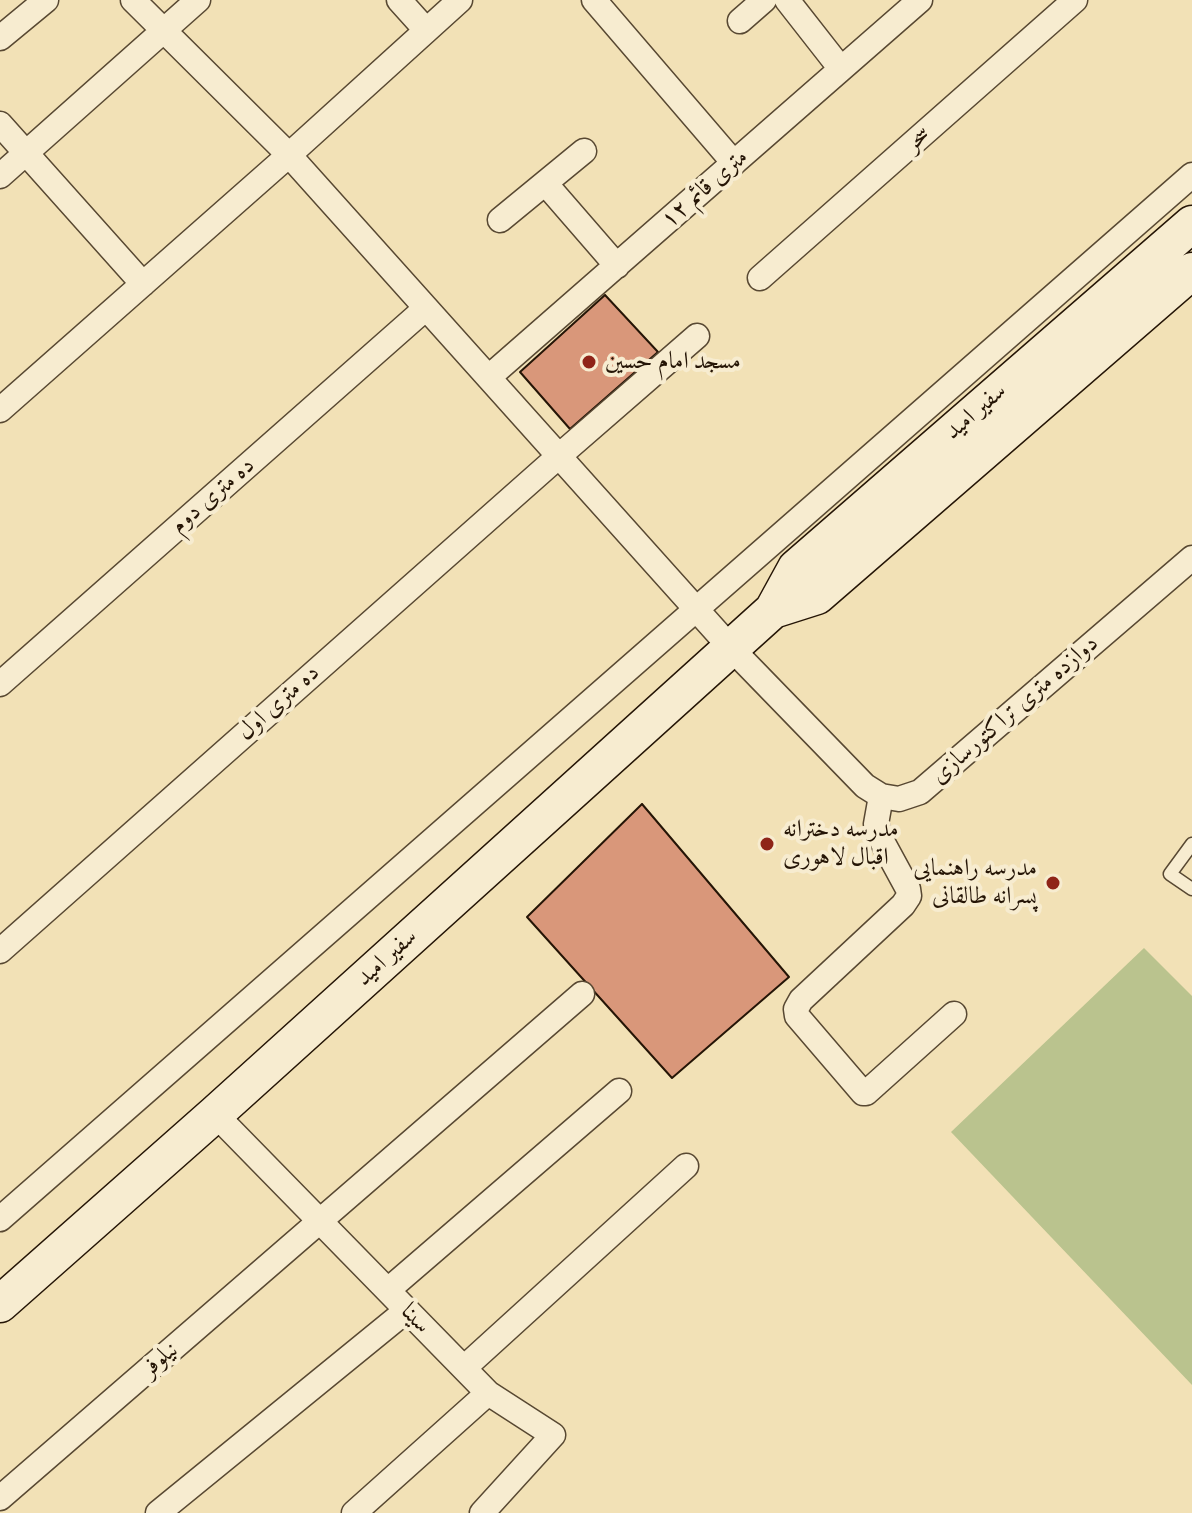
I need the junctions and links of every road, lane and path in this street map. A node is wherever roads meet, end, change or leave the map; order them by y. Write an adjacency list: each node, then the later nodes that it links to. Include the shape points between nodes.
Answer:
1 (46, 0): 14 (street)
2 (133, 0): 13 (street)
3 (198, 0): 13 (street)
4 (399, 0): 12 (street)
5 (460, 0): 12 (street)
6 (594, 0): 20 (street)
7 (764, 0): 11 (street)
8 (787, 0): 15 (street)
9 (920, 0): 15 (street, ۱۲ متری قائم)
10 (1075, 0): 28 (street, سحر)
11 (740, 21)
12 (426, 30): 19 (street)
13 (164, 31): 18 (street); 19 (street)
14 (0, 38)
15 (841, 69): 20 (street, ۱۲ متری قائم)
16 (0, 124): 18 (street)
17 (584, 151): 23 (street)
18 (26, 153): 22 (street); 29 (street)
19 (289, 155): 29 (street); 30 (street)
20 (734, 163): 26 (street, ۱۲ متری قائم)
21 (1192, 175): 36 (street)
22 (0, 176)
23 (545, 183): 24 (street); 26 (street)
24 (500, 220)
25 (1192, 224): 37 (main road, سفیر امید, via 796,568)
26 (617, 266): 32 (street, ۱۲ متری قائم)
27 (1192, 271): 37 (main road, سفیر امید, via 817,596)
28 (760, 278)
29 (143, 284): 33 (street)
30 (426, 308): 32 (street); 39 (street, ده متری دوم)
31 (697, 336): 34 (street, ده متری اول)
32 (489, 377): 34 (street)
33 (0, 410)
34 (559, 456): 36 (street); 43 (street, ده متری اول)
35 (1189, 565): 40 (street, دوازده متری تراکتورسازی, via 920,792 899,799)
36 (697, 610): 38 (street); 49 (street)
37 (773, 610): 38 (main road, سفیر امید)
38 (731, 648): 40 (street, via 865,786); 47 (main road, سفیر امید)
39 (0, 684)
40 (881, 796): 45 (street, via 876,824 909,896 801,1000 797,1016 866,1093)
41 (1192, 844): 42 (lane, via 1170,874)
42 (1192, 889)
43 (0, 951)
44 (582, 994): 50 (street, نیلوفر)
45 (954, 1014)
46 (619, 1091): 51 (street)
47 (215, 1114): 50 (street, سینا); 52 (main road, سفیر امید)
48 (686, 1166): 54 (street)
49 (0, 1219)
50 (319, 1221): 51 (street, سینا); 56 (street, نیلوفر)
51 (388, 1290): 53 (street, سینا)
52 (0, 1304)
53 (407, 1310): 54 (street, سینا); 57 (street)
54 (464, 1368): 55 (street, سینا)
55 (488, 1393): 58 (street); 59 (street, سینا, via 553,1435)
56 (0, 1498)
57 (158, 1513)
58 (354, 1513)
59 (482, 1513)

